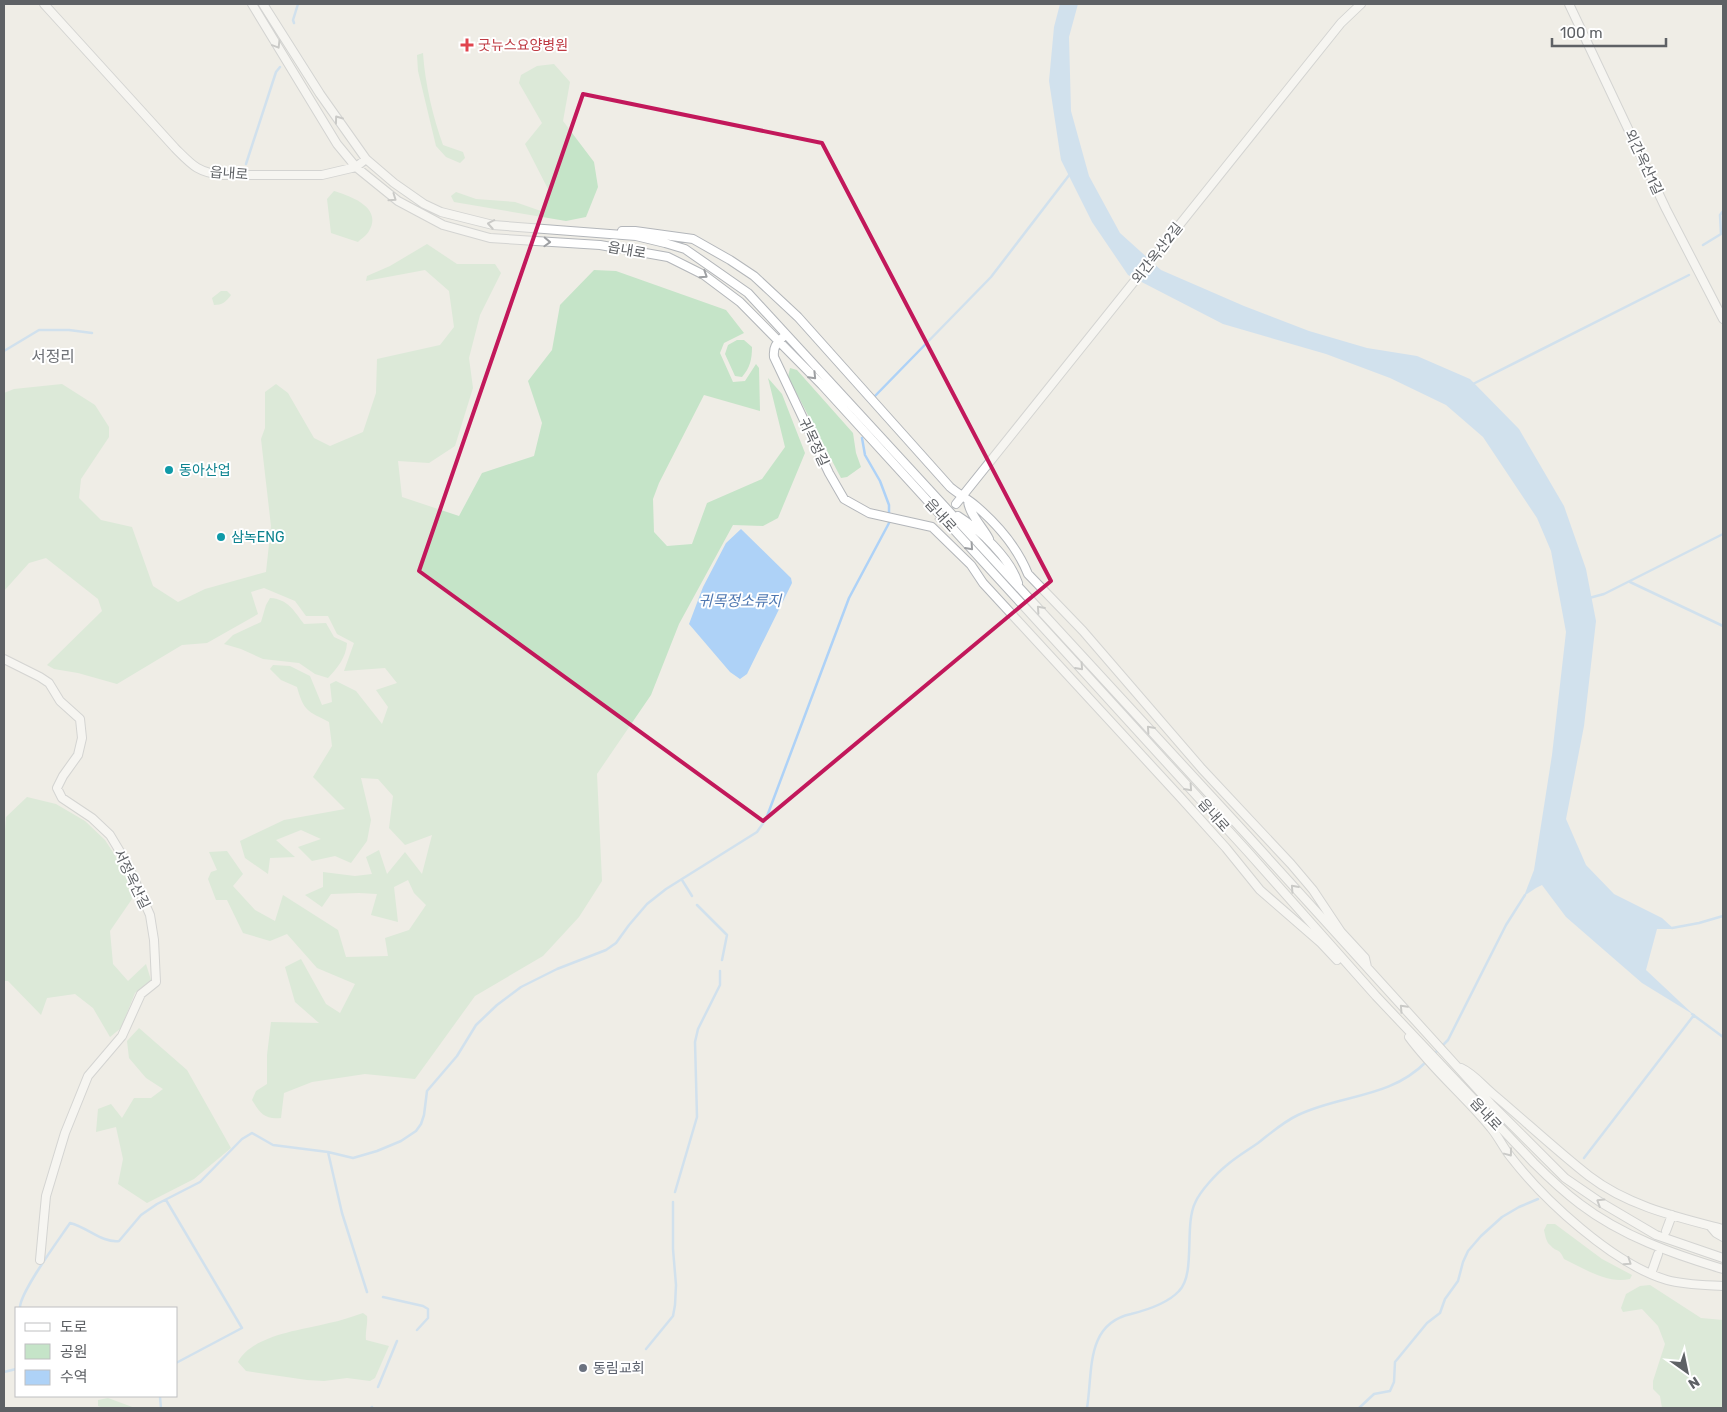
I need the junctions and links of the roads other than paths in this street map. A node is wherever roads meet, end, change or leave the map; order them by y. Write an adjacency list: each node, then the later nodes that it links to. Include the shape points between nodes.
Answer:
1 (44, 4): 7 (street, 읍내로, via 198,170 222,175 322,175)
2 (252, 4): 7 (street, one-way to 7, via 324,125)
3 (263, 4): 6 (street, 읍내로, one-way to 3)
4 (1361, 4): 12 (street, 외간옥산2길, via 1329,38 1157,253)
5 (1569, 4): 9 (street, 외간옥산1길, via 1666,209)
6 (366, 159): 7 (street); 8 (street, 읍내로, one-way to 6, via 493,225 441,212 408,194)
7 (356, 167): 11 (street, 읍내로, one-way to 11, via 398,202 443,226 490,238 600,245 668,257 704,275 740,302)
8 (587, 233): 10 (street, 읍내로, via 636,236 685,249 748,293); 12 (street, via 635,231 693,239 754,276 798,317 950,487)
9 (1723, 319)
10 (786, 334): 11 (street); 14 (street, 읍내로)
11 (779, 341): 19 (street, 읍내로, one-way to 19, via 1044,628); 19 (street, 귀목정길, via 773,349 774,357 844,499 869,512 935,524 971,564 982,584 1182,798 1260,890 1321,942 1359,984)
12 (966, 499): 13 (street, 외간옥산2길); 15 (street); 18 (street, via 1004,534 1028,574 1083,631 1196,763 1291,864 1341,932 1365,958)
13 (956, 504)
14 (947, 508): 15 (street, via 968,522); 16 (street, 읍내로)
15 (994, 548): 16 (street)
16 (1020, 587): 18 (street, 읍내로, one-way to 16)
17 (4, 659): 28 (street, 서정옥산길, via 49,683 60,701 80,719 82,738 78,754 57,788 62,798 110,835 128,865 150,915 155,964 156,982 141,994 122,1036 88,1076 46,1196)
18 (1368, 969): 20 (street, 읍내로, one-way to 18)
19 (1386, 1007): 29 (street, 읍내로, via 1559,1188 1626,1233 1683,1257); 30 (street, one-way to 30, via 1428,1062 1492,1129 1510,1156 1544,1194 1615,1253)
20 (1455, 1064): 21 (street, via 1472,1073 1591,1178 1626,1198); 27 (street, 읍내로, one-way to 20, via 1656,1235 1565,1178)
21 (1672, 1215): 22 (street); 24 (street)
22 (1709, 1225): 23 (street); 25 (street)
23 (1723, 1229)
24 (1666, 1231)
25 (1723, 1237)
26 (1658, 1254): 30 (street)
27 (1723, 1258)
28 (40, 1260)
29 (1723, 1269)
30 (1651, 1274): 31 (street, via 1687,1284)
31 (1723, 1286)

